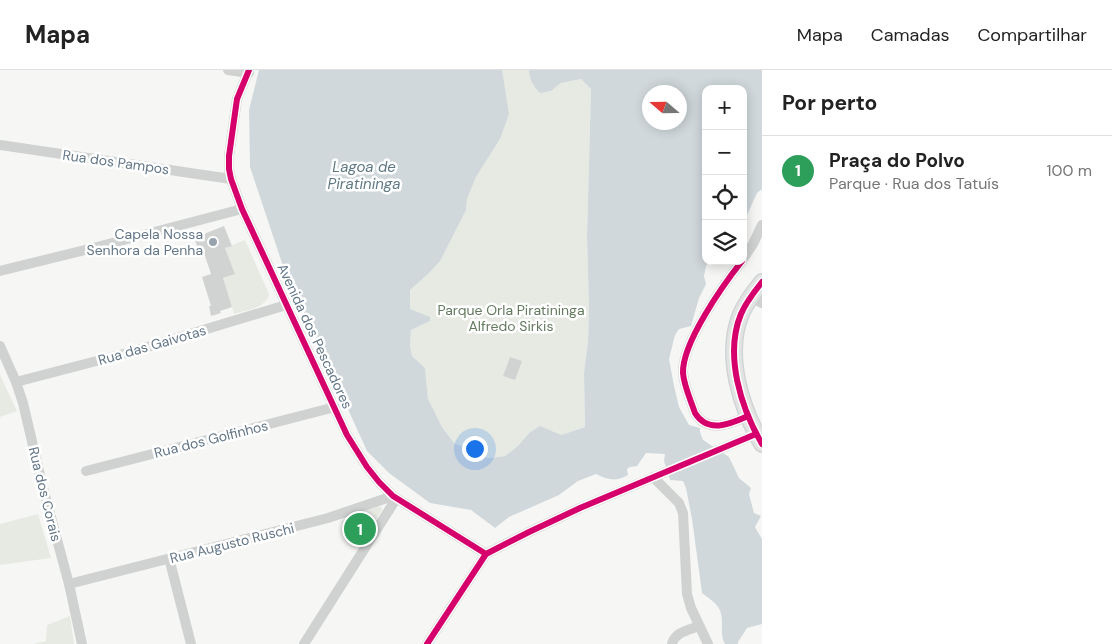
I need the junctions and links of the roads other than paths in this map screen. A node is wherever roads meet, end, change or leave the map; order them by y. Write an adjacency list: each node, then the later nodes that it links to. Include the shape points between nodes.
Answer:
1 (228, 70): 2 (street)
2 (249, 72): 4 (street, Avenida dos Pescadores, via 237,100 229,156)
3 (0, 145): 4 (street, Rua dos Pampos)
4 (231, 179): 5 (street, Avenida dos Pescadores)
5 (242, 209): 9 (street); 12 (street, Avenida dos Pescadores)
6 (762, 225): 7 (street)
7 (747, 254)
8 (739, 265): 16 (street, via 689,344 683,374 695,413 705,423 721,426)
9 (0, 271)
10 (762, 282): 11 (street)
11 (756, 300): 16 (street, via 745,306 739,320 734,352 739,388)
12 (286, 305): 14 (street, Rua das Gaivotas, via 131,352); 15 (street, Avenida dos Pescadores)
13 (0, 346): 14 (street, Rua dos Corais)
14 (16, 382): 23 (street, Rua dos Corais)
15 (335, 407): 18 (street, Rua dos Golfinhos); 20 (street, Avenida dos Pescadores, via 347,436 367,467)
16 (748, 416): 17 (street)
17 (759, 439): 19 (street, via 732,444)
18 (86, 471)
19 (653, 477): 21 (street); 24 (street, via 679,503 683,513 688,594)
20 (395, 498): 21 (street, Avenida dos Pescadores); 22 (street, Rua Augusto Ruschi); 27 (street)
21 (486, 554): 28 (street)
22 (170, 558): 23 (street, Rua Augusto Ruschi); 26 (street)
23 (69, 584): 25 (street, Rua dos Corais)
24 (699, 626): 29 (street, via 676,635); 30 (street)
25 (82, 644)
26 (191, 644)
27 (304, 644)
28 (427, 644)
29 (672, 644)
30 (708, 644)

